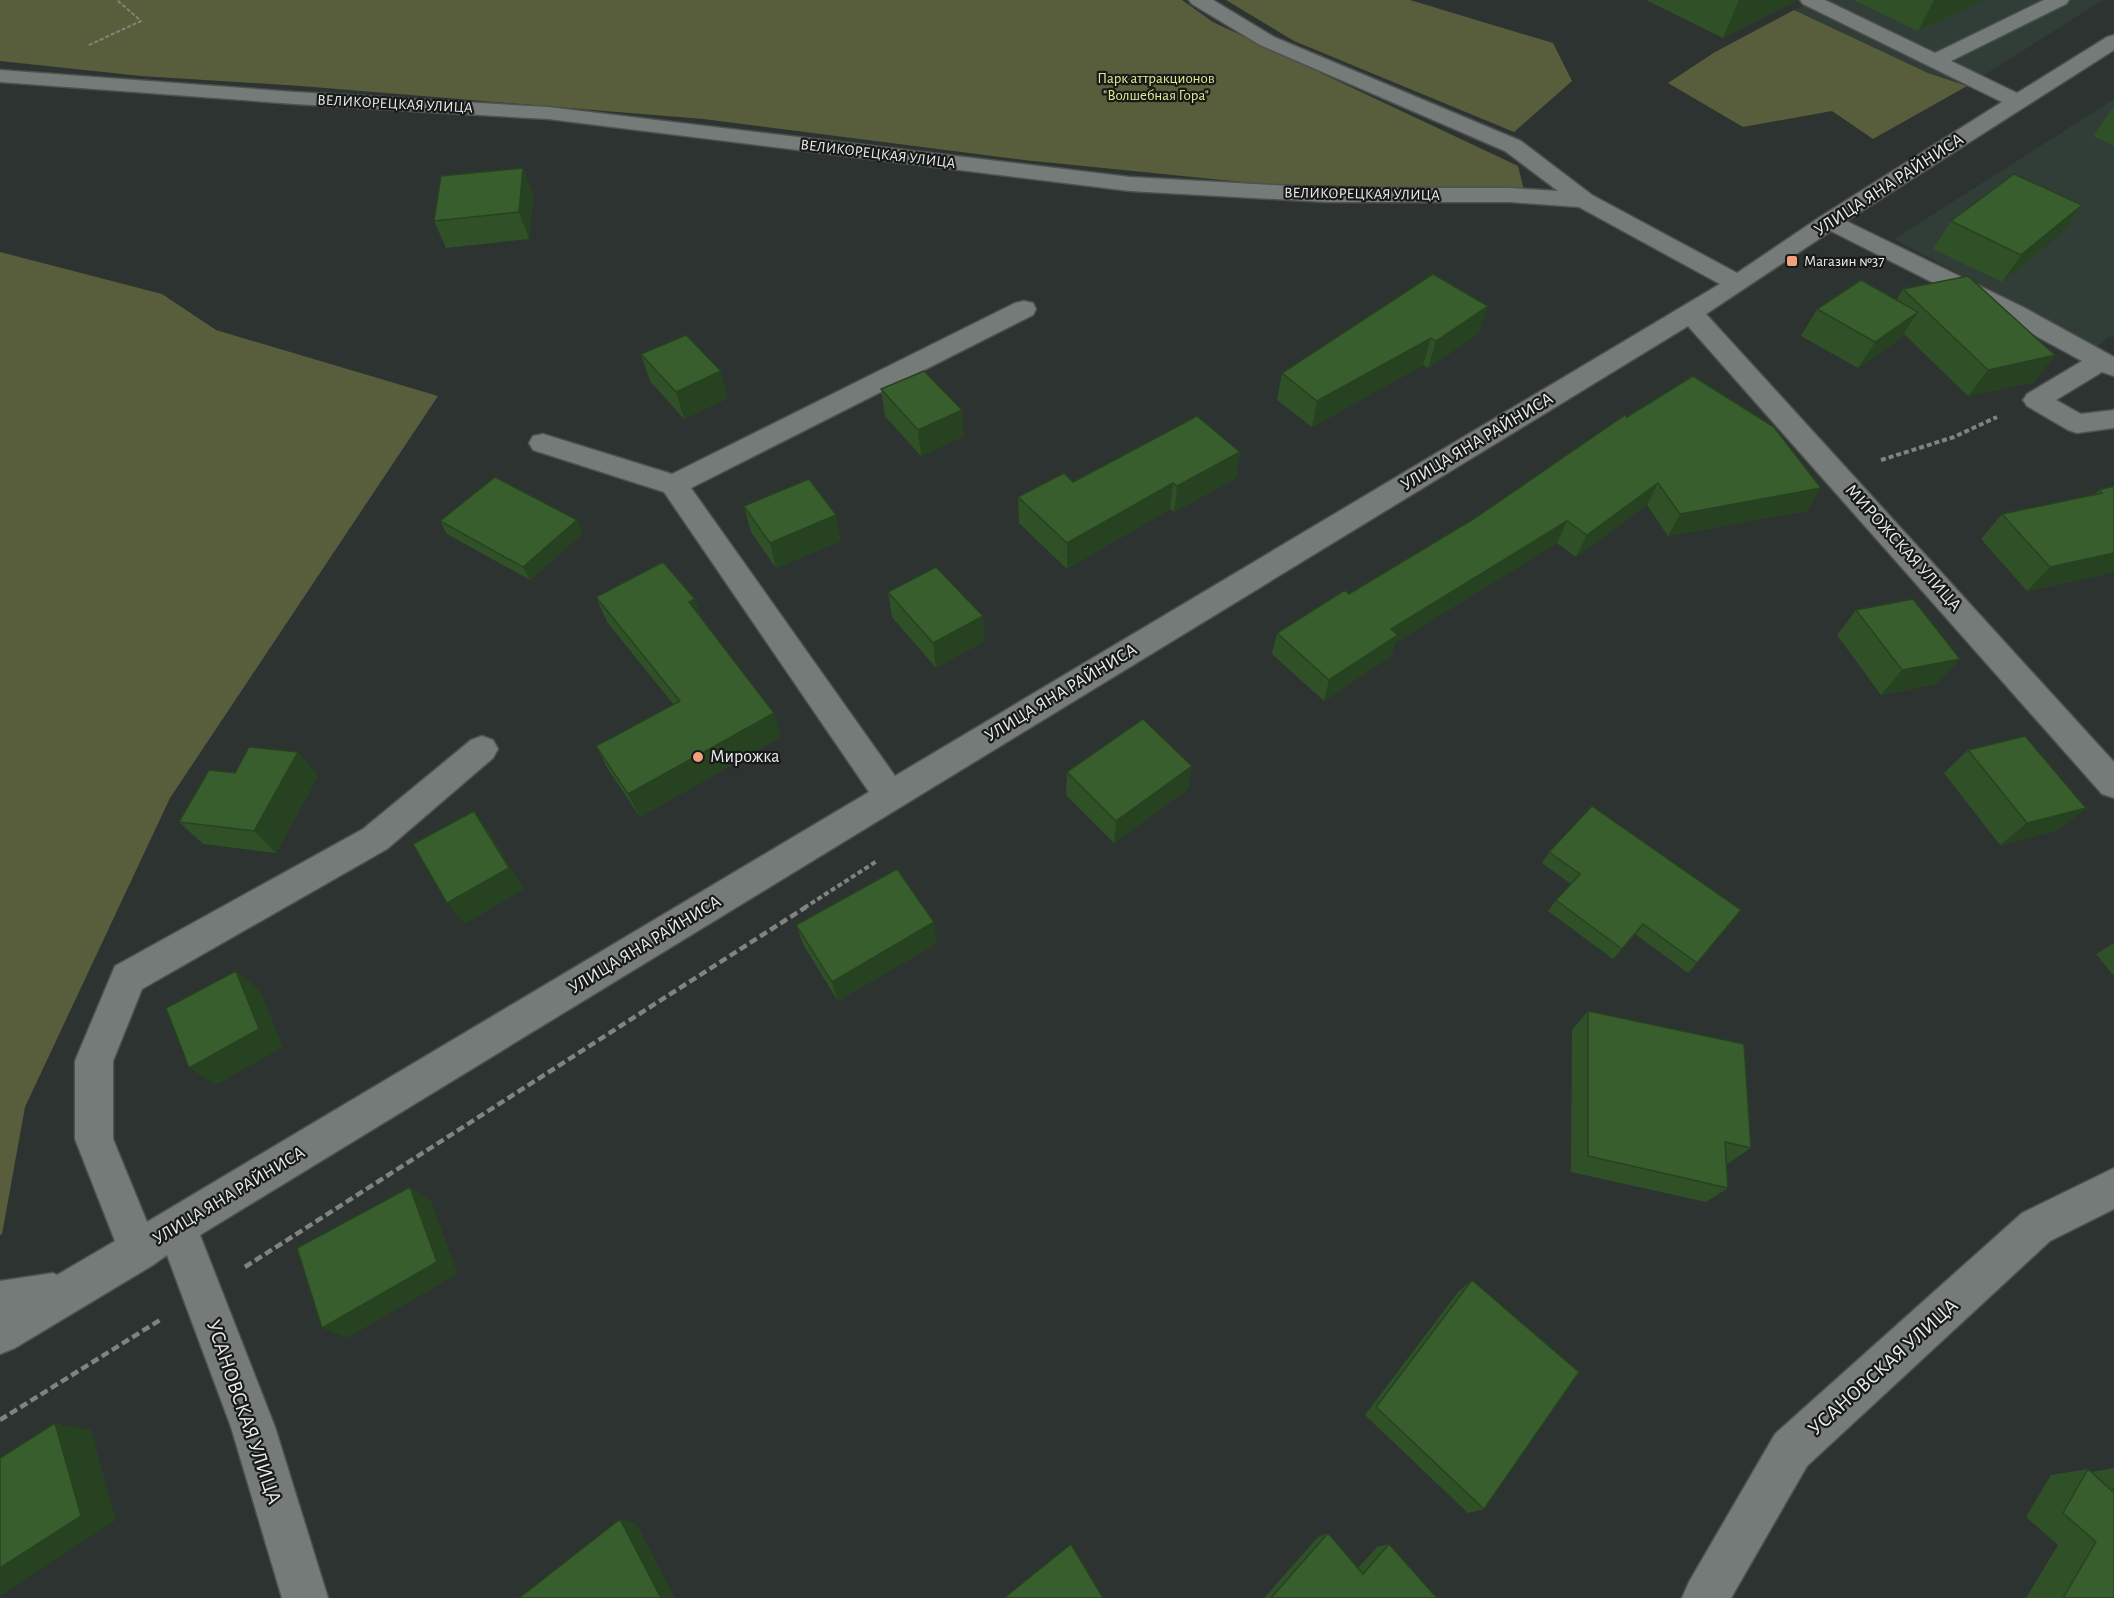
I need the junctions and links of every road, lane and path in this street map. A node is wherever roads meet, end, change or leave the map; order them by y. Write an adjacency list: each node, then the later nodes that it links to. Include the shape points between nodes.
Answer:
1 (117, 0): 6 (path, via 141,21)
2 (1199, 0): 10 (street, via 1267,41 1513,146)
3 (1810, 0): 7 (street)
4 (2059, 0): 7 (street)
5 (2114, 41): 9 (street, УЛИЦА ЯНА РАЙНИСА)
6 (88, 46)
7 (1935, 61): 9 (street)
8 (0, 76): 10 (street, ВЕЛИКОРЕЦКАЯ УЛИЦА, via 295,99 548,113 1130,184 1327,195 1510,195)
9 (2018, 102): 11 (street, УЛИЦА ЯНА РАЙНИСА)
10 (1584, 200): 12 (street, ВЕЛИКОРЕЦКАЯ УЛИЦА)
11 (1828, 222): 12 (street, УЛИЦА ЯНА РАЙНИСА); 15 (street, via 2014,312)
12 (1737, 283): 14 (street, УЛИЦА ЯНА РАЙНИСА)
13 (1024, 309): 20 (street)
14 (1691, 313): 19 (street, МИРОЖСКАЯ УЛИЦА); 23 (street, УЛИЦА ЯНА РАЙНИСА)
15 (2108, 364): 16 (street)
16 (2036, 400): 17 (street, via 2077,424); 19 (path, via 1954,437)
17 (2114, 419)
18 (543, 443): 20 (street)
19 (1836, 474): 22 (street, МИРОЖСКАЯ УЛИЦА)
20 (674, 484): 23 (street)
21 (482, 749): 26 (street, via 375,839 128,978 93,1061 94,1139)
22 (2114, 784)
23 (890, 796): 25 (street, УЛИЦА ЯНА РАЙНИСА)
24 (2114, 1188): 31 (street, УСАНОВСКАЯ УЛИЦА, via 2036,1227 1791,1450)
25 (177, 1228): 26 (street, УЛИЦА ЯНА РАЙНИСА); 30 (street, УСАНОВСКАЯ УЛИЦА, via 253,1427)
26 (139, 1251): 27 (street, УЛИЦА ЯНА РАЙНИСА)
27 (72, 1291): 28 (street); 29 (street, УЛИЦА ЯНА РАЙНИСА)
28 (0, 1302)
29 (0, 1333)
30 (305, 1598)
31 (1705, 1598)

